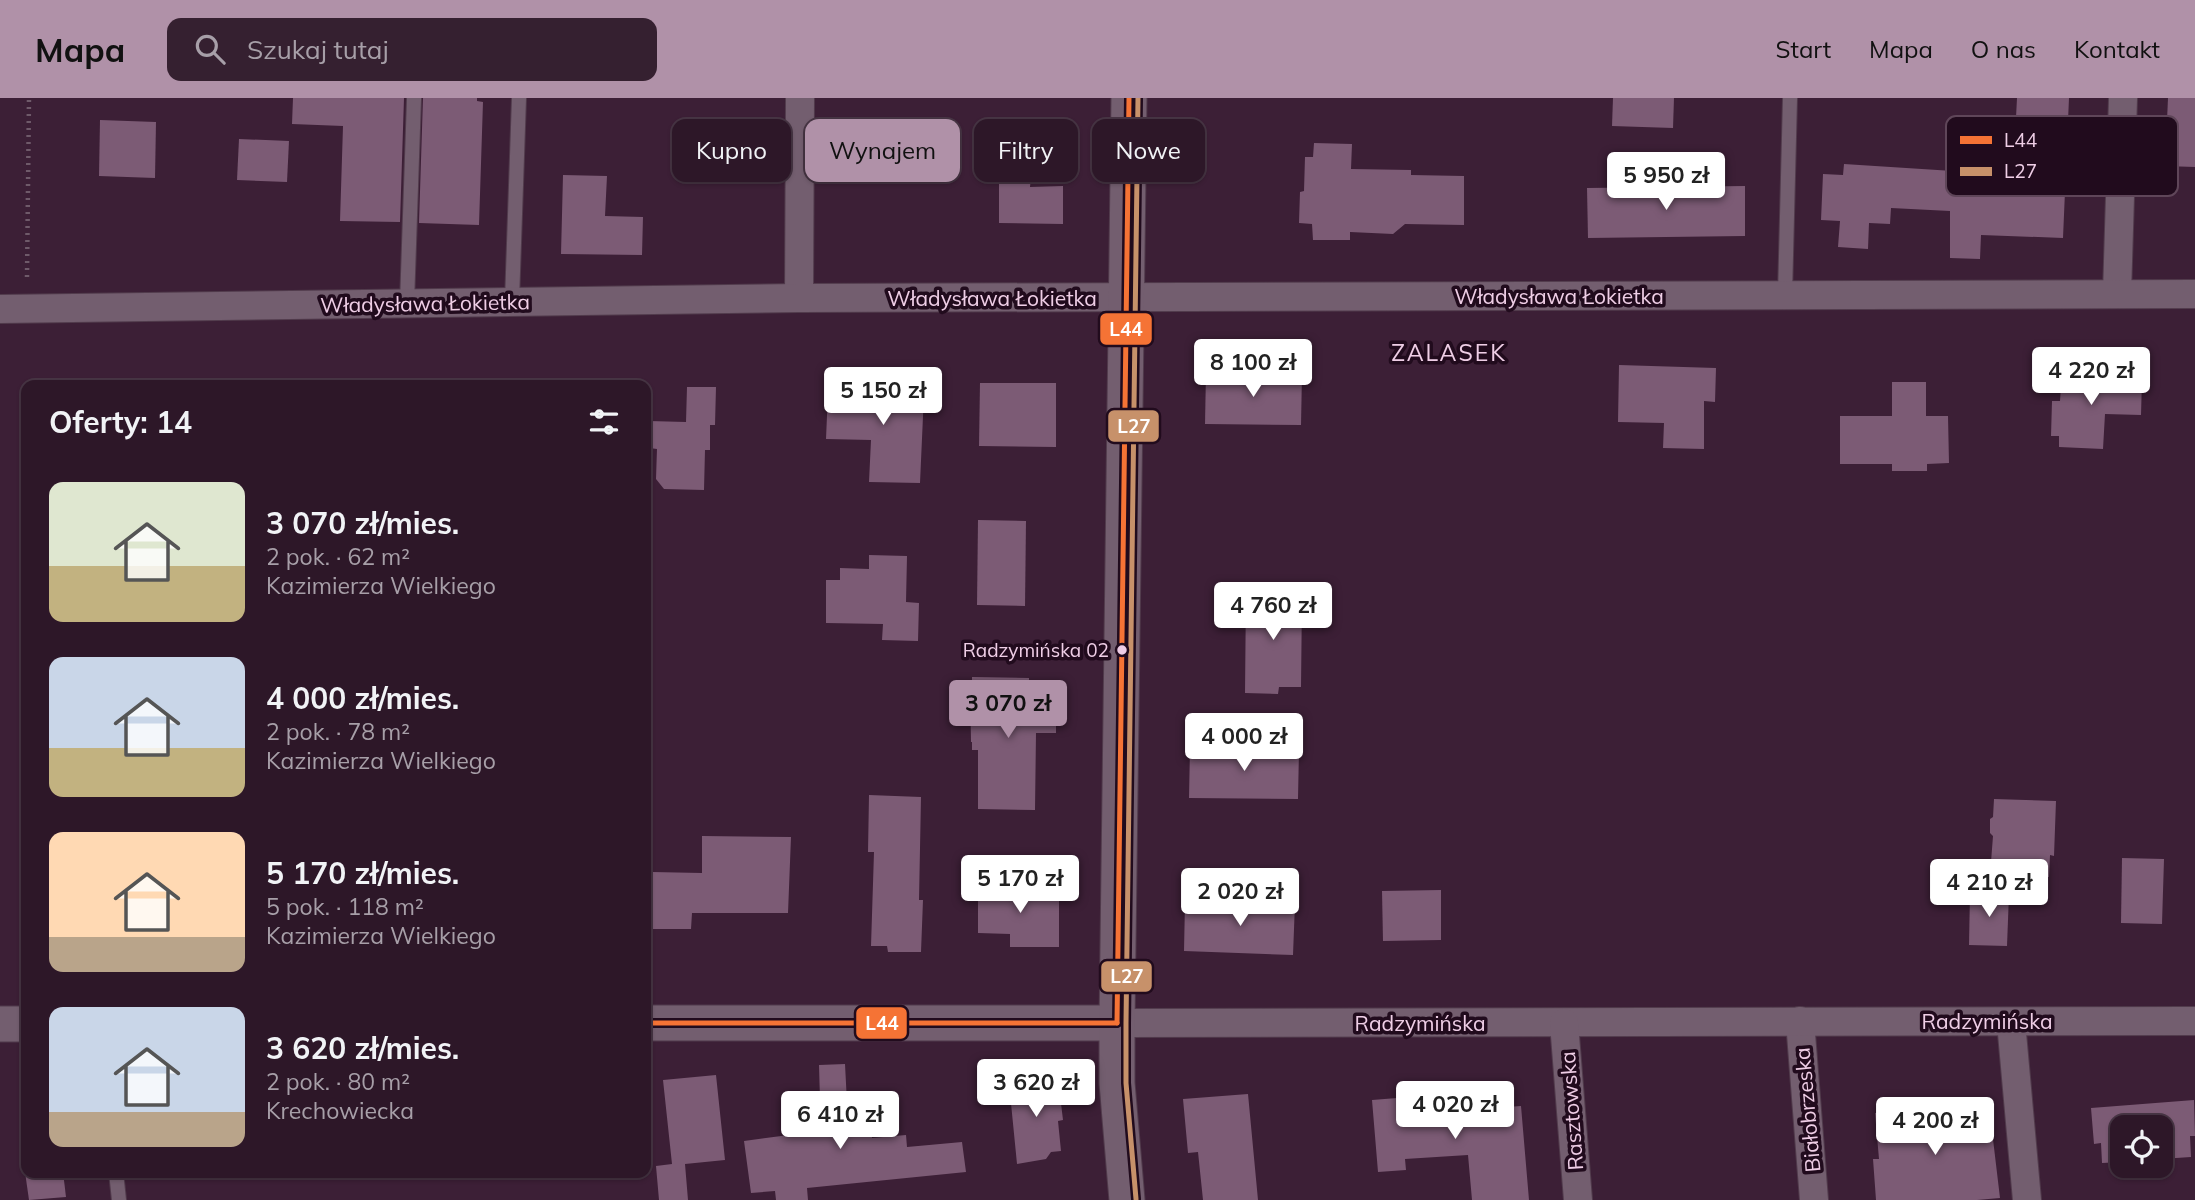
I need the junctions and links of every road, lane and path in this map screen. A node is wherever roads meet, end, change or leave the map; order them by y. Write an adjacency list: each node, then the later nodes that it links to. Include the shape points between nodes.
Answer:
1 (29, 98): 17 (path)
2 (519, 98): 15 (lane)
3 (800, 98): 14 (street)
4 (1129, 98): 13 (street)
5 (1790, 98): 12 (lane)
6 (2123, 98): 8 (street)
7 (414, 99): 16 (lane)
8 (2122, 116)
9 (2120, 196): 10 (street)
10 (2117, 294): 11 (street, Władysława Łokietka); 12 (street, Władysława Łokietka)
11 (2195, 294)
12 (1785, 295): 13 (street, Władysława Łokietka)
13 (1127, 297): 14 (street, Władysława Łokietka); 22 (street)
14 (799, 298): 15 (street, Władysława Łokietka)
15 (512, 301): 16 (street, Władysława Łokietka)
16 (407, 303): 17 (street, Władysława Łokietka)
17 (13, 309)
18 (1800, 1021): 20 (street, Radzymińska); 23 (street, Radzymińska); 30 (street, Białobrzeska)
19 (2195, 1021): 20 (street, Radzymińska)
20 (2011, 1022): 31 (street)
21 (651, 1023): 22 (street, Radzymińska)
22 (1116, 1023): 23 (street, Radzymińska); 28 (street)
23 (1564, 1023): 29 (street, Rasztowska)
24 (0, 1024): 25 (street)
25 (21, 1024)
26 (117, 1178): 27 (lane)
27 (119, 1200)
28 (1127, 1200)
29 (1578, 1200)
30 (1815, 1200)
31 (2027, 1200)

